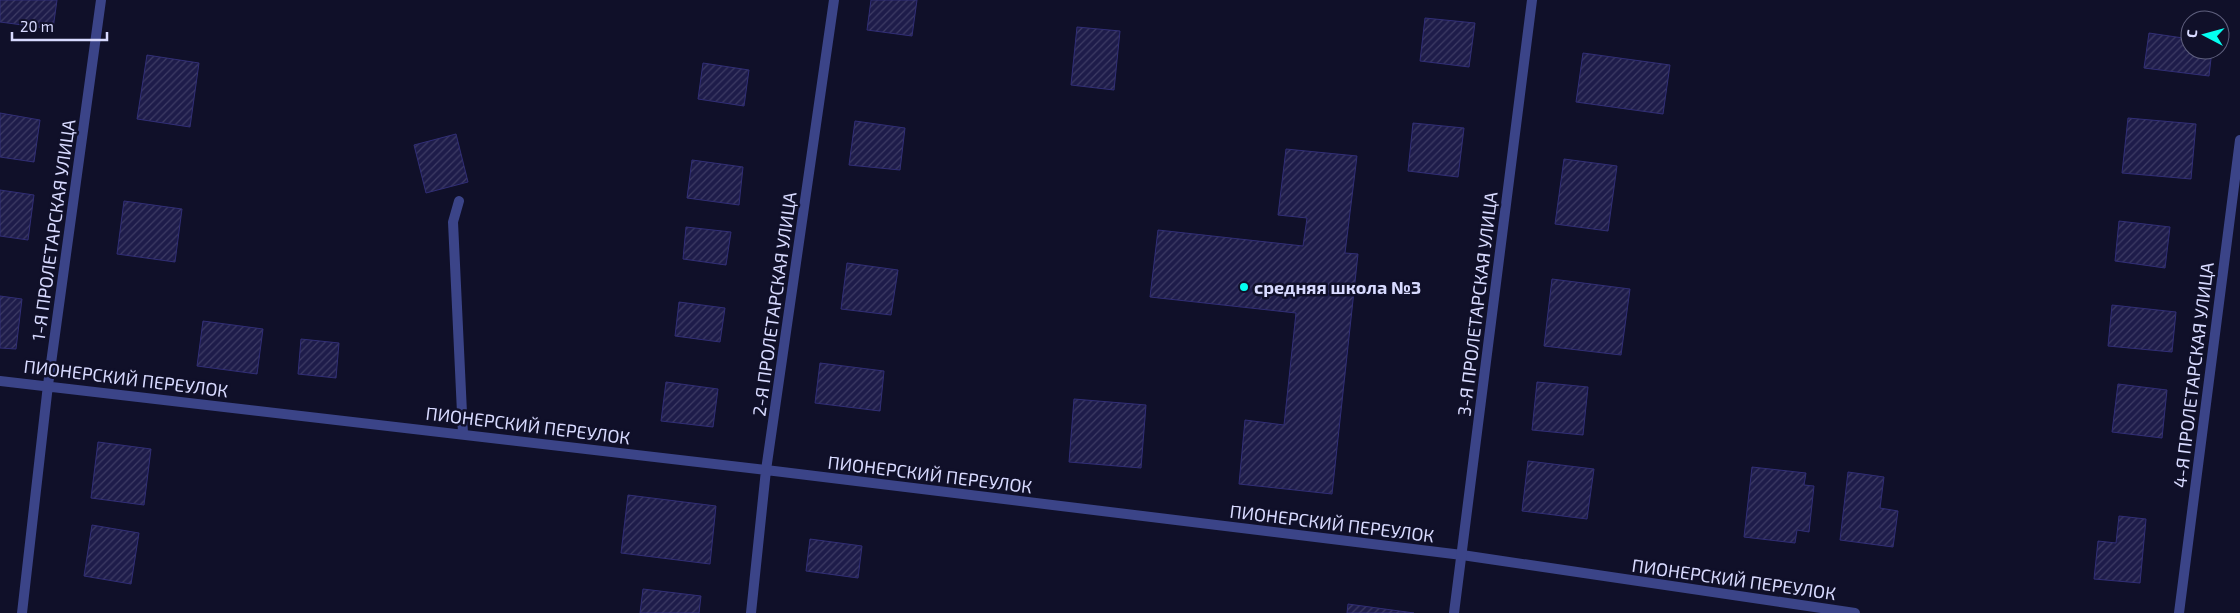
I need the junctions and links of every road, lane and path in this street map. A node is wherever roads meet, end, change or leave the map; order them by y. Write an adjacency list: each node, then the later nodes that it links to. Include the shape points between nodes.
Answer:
1 (101, 0): 7 (street, 1-Я ПРОЛЕТАРСКАЯ УЛИЦА)
2 (834, 0): 9 (street, 2-Я ПРОЛЕТАРСКАЯ УЛИЦА)
3 (1532, 0): 10 (street, 3-Я ПРОЛЕТАРСКАЯ УЛИЦА)
4 (2240, 140): 15 (street, 4-Я ПРОЛЕТАРСКАЯ УЛИЦА)
5 (459, 201): 8 (street, via 453,222)
6 (0, 381): 7 (street, ПИОНЕРСКИЙ ПЕРЕУЛОК)
7 (48, 385): 8 (street, ПИОНЕРСКИЙ ПЕРЕУЛОК); 11 (street, 1-Я ПРОЛЕТАРСКАЯ УЛИЦА)
8 (463, 434): 9 (street, ПИОНЕРСКИЙ ПЕРЕУЛОК)
9 (766, 470): 10 (street, ПИОНЕРСКИЙ ПЕРЕУЛОК); 12 (street, 2-Я ПРОЛЕТАРСКАЯ УЛИЦА)
10 (1462, 555): 13 (street, 3-Я ПРОЛЕТАРСКАЯ УЛИЦА); 14 (street, ПИОНЕРСКИЙ ПЕРЕУЛОК)
11 (22, 613)
12 (751, 613)
13 (1454, 613)
14 (1855, 613)
15 (2179, 613)

